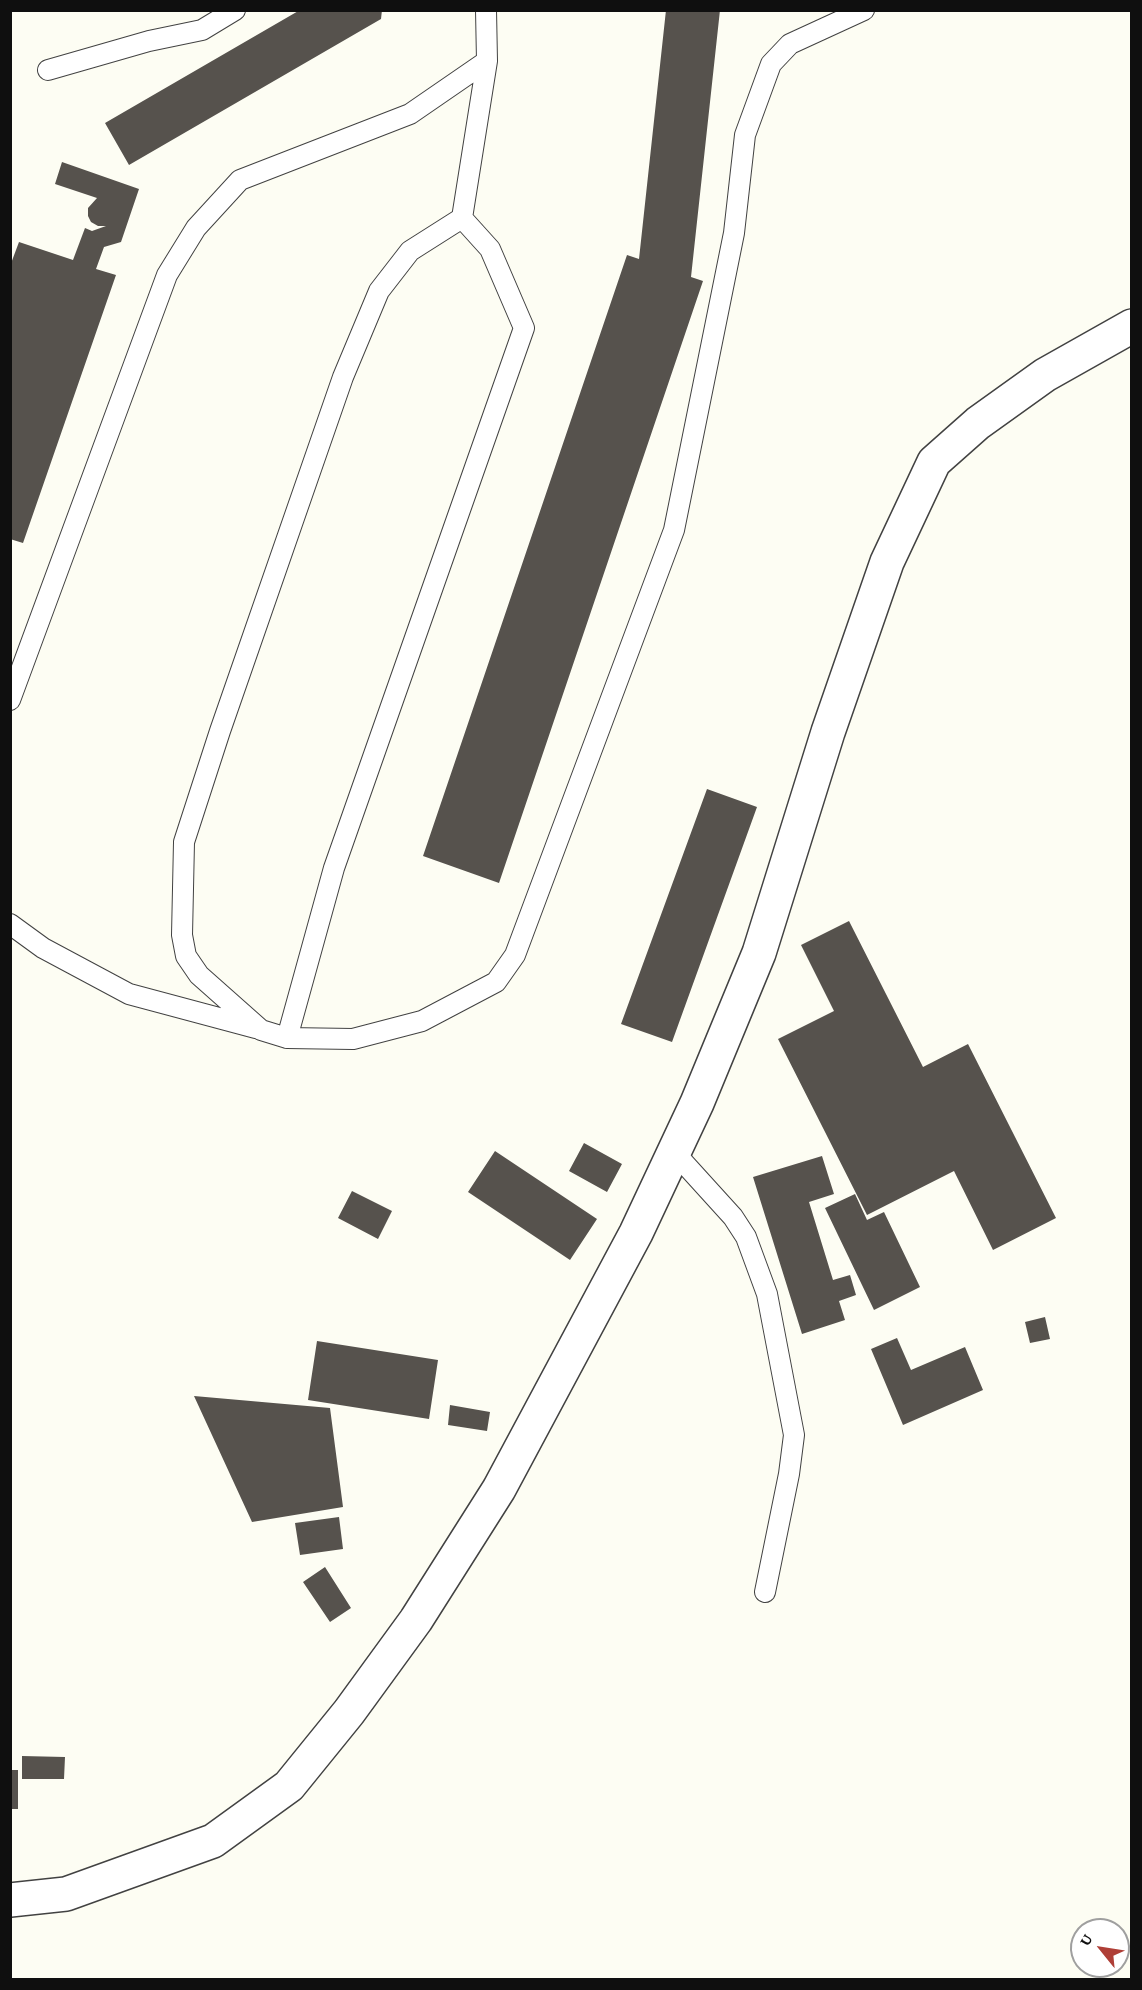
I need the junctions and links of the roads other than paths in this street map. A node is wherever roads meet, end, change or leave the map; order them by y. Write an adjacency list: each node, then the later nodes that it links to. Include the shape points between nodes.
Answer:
1 (235, 10): 4 (lane)
2 (486, 10): 5 (lane)
3 (864, 10): 12 (lane, via 790,44 771,64 745,135 734,233 674,530 515,955 496,982 422,1021 352,1039)
4 (203, 20): 6 (lane, via 149,41)
5 (487, 61): 7 (lane); 9 (lane, via 410,114 240,180 196,228 166,275)
6 (48, 70)
7 (462, 218): 11 (lane, via 410,251 379,291 343,377 184,842 182,935 186,956 199,975); 12 (lane, via 490,249 524,328 334,868)
8 (1131, 326): 13 (street, via 1045,375 978,423 934,462 887,562 828,732 759,953)
9 (10, 700)
10 (10, 924): 11 (lane, via 43,948 129,994)
11 (261, 1030): 12 (lane)
12 (286, 1038)
13 (674, 1152): 14 (lane, via 733,1217 746,1238 767,1294 794,1435); 15 (street, via 636,1233 499,1489 416,1620 289,1786 213,1841 66,1894)
14 (765, 1592)
15 (10, 1900)

